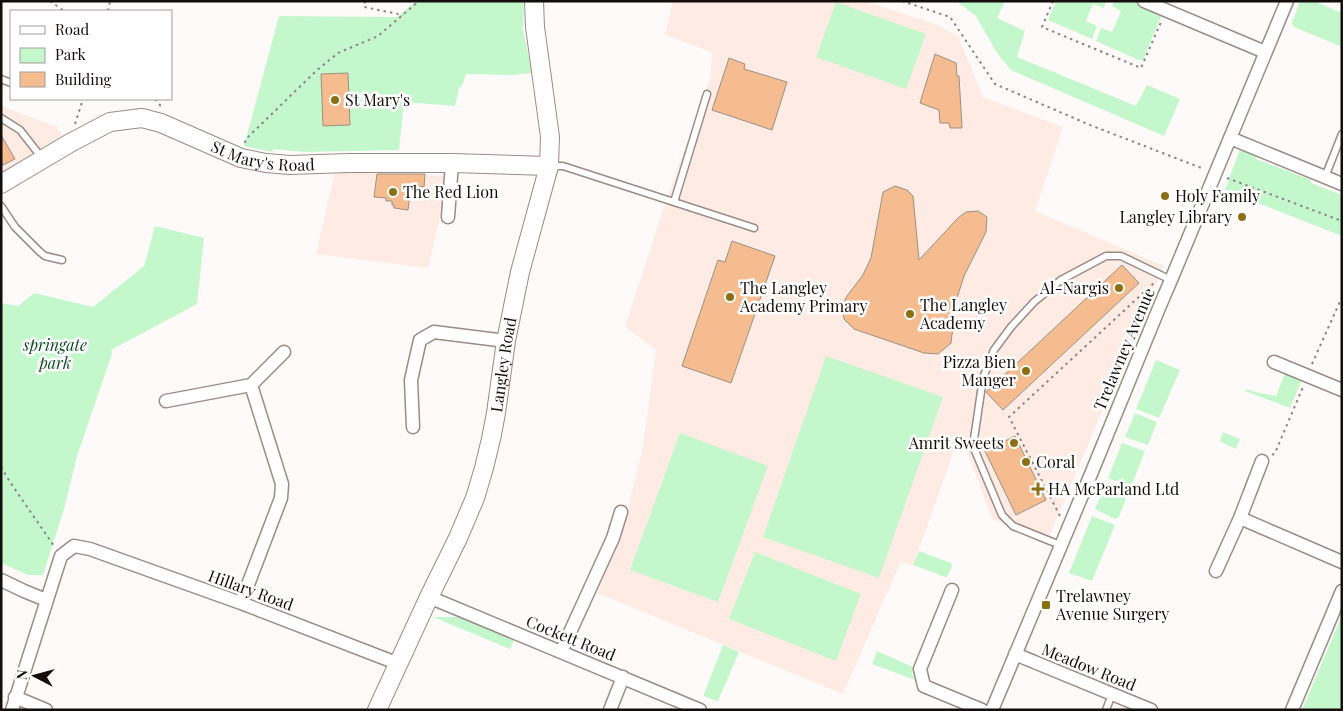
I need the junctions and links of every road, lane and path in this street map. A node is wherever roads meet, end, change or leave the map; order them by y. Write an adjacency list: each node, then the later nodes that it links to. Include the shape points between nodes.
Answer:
1 (50, 1): 9 (path)
2 (365, 1): 11 (path, via 364,7)
3 (419, 1): 11 (path)
4 (534, 1): 22 (street, Langley Road, via 534,27 550,137)
5 (902, 1): 23 (path, via 950,17 995,84)
6 (1053, 1): 10 (path, via 1042,27 1141,68)
7 (1145, 1): 10 (street)
8 (1286, 1): 12 (street, Trelawney Avenue)
9 (63, 10)
10 (1166, 11): 12 (street)
11 (403, 15): 19 (path, via 378,36 338,53 316,71 246,139)
12 (1265, 52): 17 (street, Trelawney Avenue)
13 (707, 94): 28 (lane)
14 (83, 100): 18 (path)
15 (1, 118): 20 (lane, via 20,130)
16 (1342, 134): 25 (lane)
17 (1230, 138): 25 (street); 34 (street, Trelawney Avenue)
18 (70, 143): 19 (street, St Mary's Road, via 110,122 142,118); 20 (street, St Mary's Road)
19 (241, 158): 21 (street, St Mary's Road, via 290,165)
20 (42, 159): 26 (street, St Mary's Road)
21 (452, 163): 22 (street, St Mary's Road); 30 (street)
22 (549, 166): 28 (lane, via 563,166); 37 (street, Langley Road, via 520,272)
23 (1207, 170)
24 (1221, 176): 31 (path)
25 (1324, 177): 27 (street)
26 (1, 184)
27 (1342, 184)
28 (674, 202): 32 (lane)
29 (1, 206): 33 (lane, via 15,227 40,252)
30 (448, 217)
31 (1342, 221)
32 (754, 228)
33 (62, 260)
34 (1172, 280): 50 (street, Trelawney Avenue); 50 (lane, via 1121,256 1106,256 1061,280 1034,302 994,350 983,378 973,446 1002,515 1013,526)
35 (1156, 281): 48 (path, via 1009,417)
36 (1342, 296): 40 (path)
37 (506, 340): 44 (street, via 434,332 420,340 412,380); 57 (street, Langley Road, via 496,413 484,468 458,538)
38 (284, 352): 41 (street)
39 (1274, 362): 40 (street)
40 (1308, 376): 42 (street); 45 (path, via 1275,453)
41 (251, 385): 43 (street); 59 (street, via 282,484 281,498)
42 (1342, 390)
43 (166, 401)
44 (413, 427)
45 (1262, 462): 49 (street)
46 (1, 466): 51 (path)
47 (621, 512): 60 (street, via 613,538)
48 (1061, 518)
49 (1240, 518): 52 (street); 53 (street)
50 (1060, 545): 61 (street, Trelawney Avenue)
51 (61, 556): 58 (street); 59 (street, Hillary Road, via 74,546 90,549)
52 (1342, 562)
53 (1216, 571)
54 (1, 580): 58 (street)
55 (952, 590): 70 (street, via 920,669 924,686)
56 (1342, 591): 74 (street)
57 (429, 597): 60 (street, Cockett Road); 62 (street, Langley Road)
58 (46, 600): 65 (street)
59 (242, 603): 62 (street, Hillary Road)
60 (561, 652): 63 (street, Cockett Road)
61 (1015, 654): 64 (street, Meadow Road); 71 (street, Trelawney Avenue)
62 (399, 664): 67 (street, Langley Road)
63 (623, 677): 68 (street); 69 (street, Cockett Road)
64 (1112, 694): 72 (lane); 73 (street, Meadow Road)
65 (13, 704): 66 (street)
66 (46, 710)
67 (377, 710)
68 (610, 710)
69 (700, 710)
70 (982, 710)
71 (992, 710)
72 (1106, 710)
73 (1151, 710)
74 (1292, 710)

